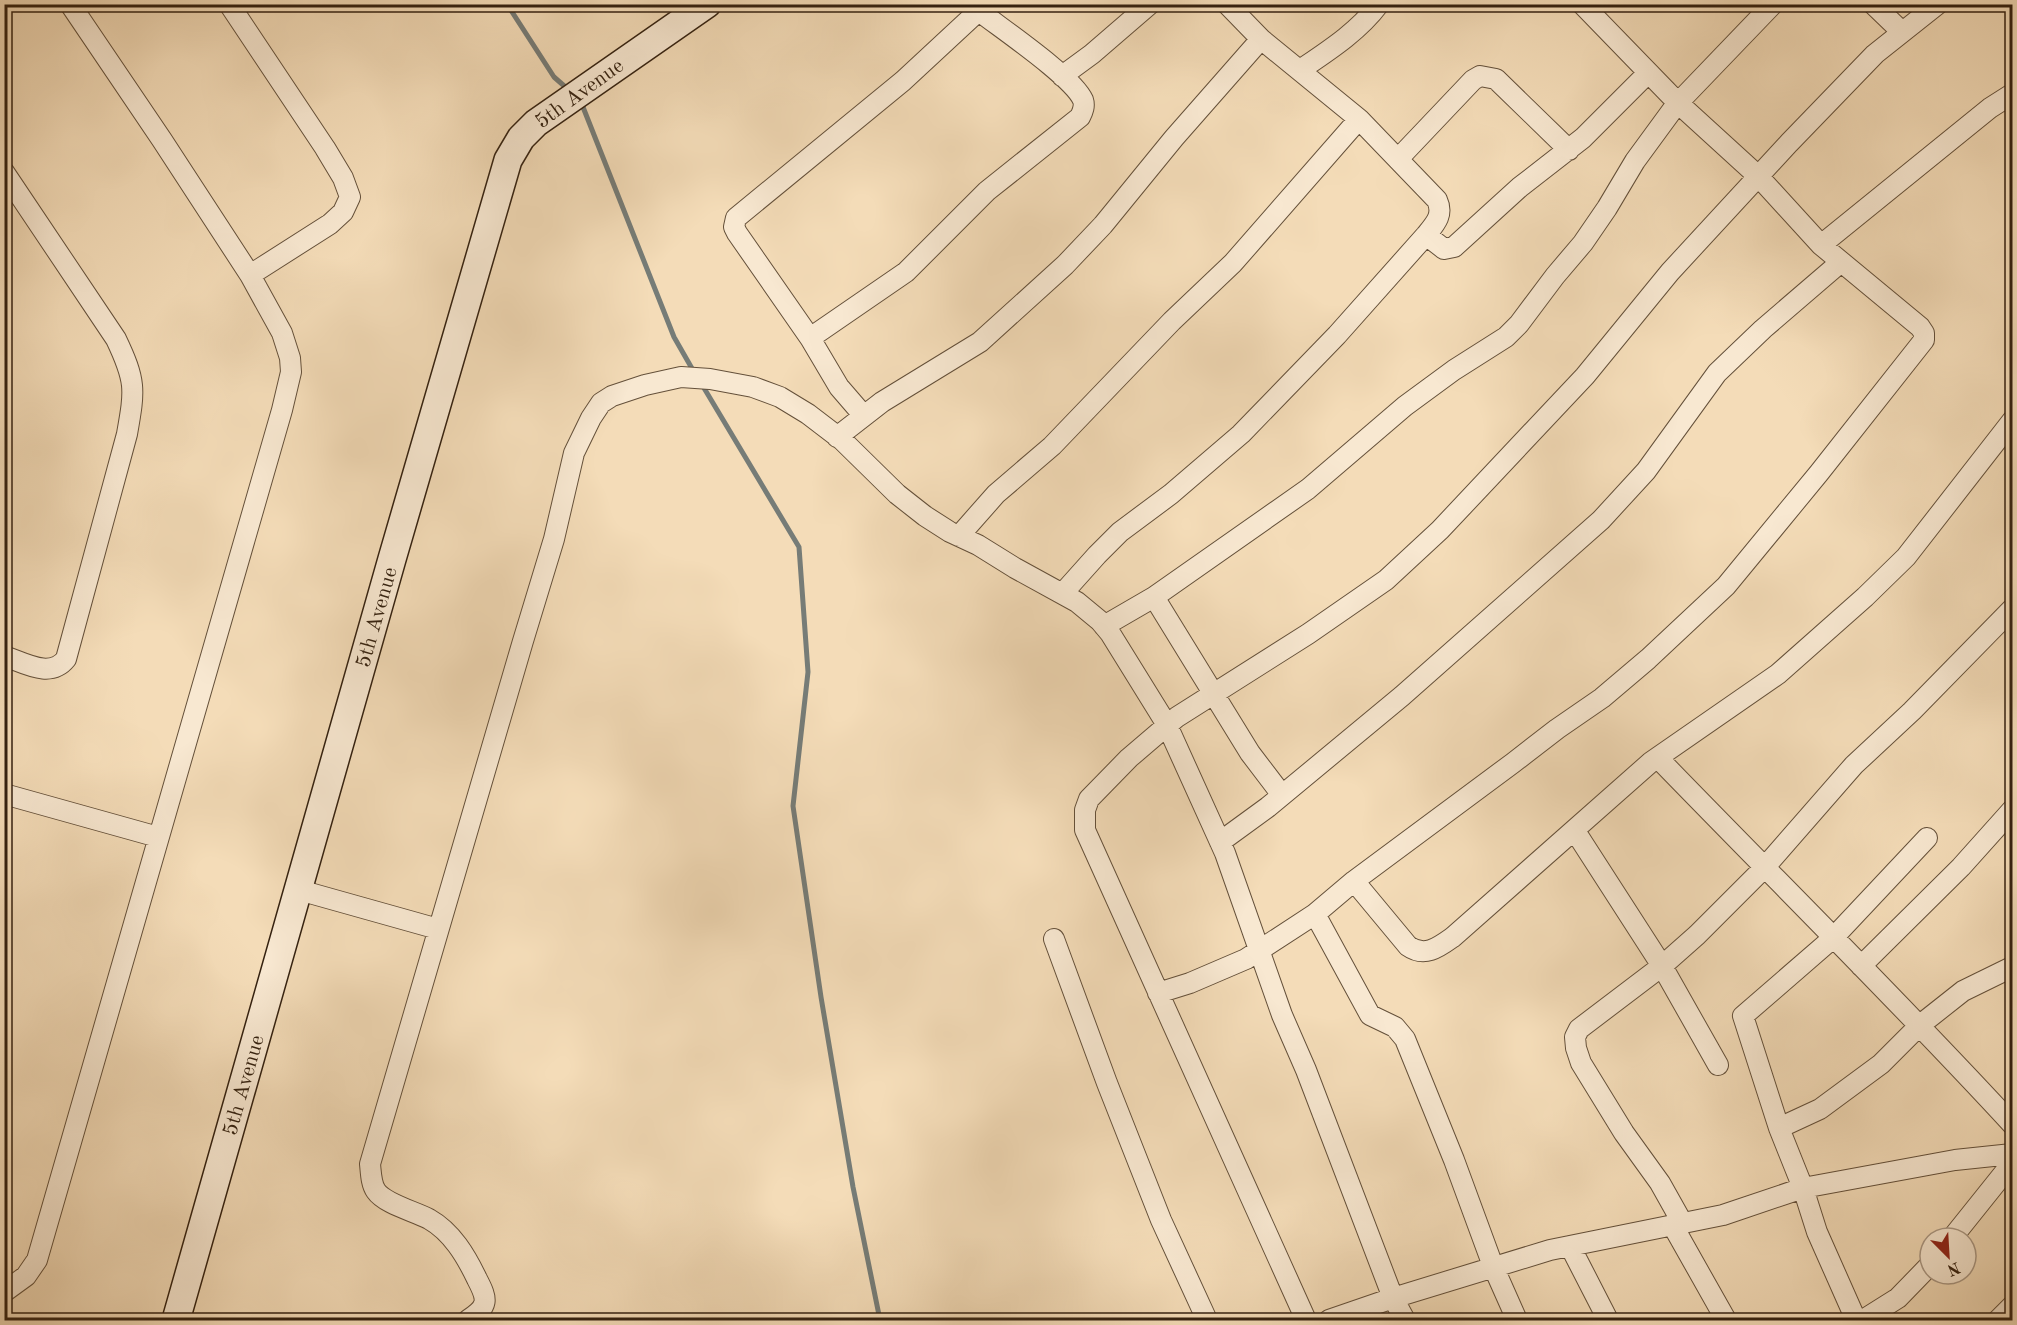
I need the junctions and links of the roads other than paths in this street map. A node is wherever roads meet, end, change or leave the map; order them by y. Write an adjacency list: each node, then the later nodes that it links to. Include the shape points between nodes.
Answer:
1 (69, 4): 27 (street)
2 (229, 4): 27 (street, via 325,148 350,197 343,212 330,224)
3 (707, 4): 50 (street, 5th Avenue, via 536,123 508,160)
4 (1150, 4): 16 (street)
5 (1227, 4): 13 (street)
6 (1379, 4): 14 (street, via 1346,38)
7 (1582, 4): 15 (street)
8 (1773, 4): 18 (street)
9 (1873, 4): 12 (street)
10 (1938, 4): 12 (street)
11 (983, 8): 16 (street); 28 (street, via 903,81 736,218 737,233)
12 (1902, 32): 23 (street, via 1849,80)
13 (1261, 39): 14 (street); 29 (street, via 1065,265 980,342)
14 (1300, 70): 19 (street)
15 (1648, 73): 18 (street); 20 (street)
16 (1062, 76): 28 (street, via 1082,98 1080,117 987,191 906,272)
17 (2013, 94): 25 (street, via 1990,108)
18 (1678, 103): 23 (street); 34 (street, via 1635,161 1583,243 1506,337 1405,406 1308,489)
19 (1359, 119): 21 (street); 32 (street, via 1233,262 1052,446 996,494)
20 (1569, 150): 21 (street, via 1496,79 1480,76); 24 (street, via 1520,187 1454,247 1444,249)
21 (1398, 159): 24 (street, via 1441,209)
22 (4, 172): 37 (street, via 116,339 127,361 133,388 127,434 66,658 52,670)
23 (1758, 176): 25 (street); 38 (street, via 1670,272 1585,376 1440,530 1386,580)
24 (1426, 236): 33 (street, via 1241,434 1120,532)
25 (1821, 244): 26 (street)
26 (1841, 262): 42 (street, via 1717,373 1646,471 1601,520 1402,696); 49 (street, via 1920,327 1924,336 1918,349 1726,586 1602,698)
27 (250, 275): 45 (street, via 282,333 290,381)
28 (810, 338): 29 (street, via 839,387)
29 (864, 416): 31 (street)
30 (2013, 421): 40 (street, via 1906,557 1865,597 1778,674)
31 (837, 437): 32 (street, via 897,494); 52 (street, via 780,397 710,379 681,377 645,385 601,403 574,453 547,564)
32 (959, 536): 33 (street)
33 (1063, 594): 36 (street)
34 (1154, 597): 36 (street); 38 (street)
35 (2013, 609): 48 (street, via 1854,765)
36 (1104, 626): 39 (street)
37 (4, 656)
38 (1213, 694): 39 (street); 42 (street)
39 (1167, 726): 47 (street); 59 (street, via 1129,758 1089,799 1084,810 1085,830)
40 (1658, 758): 44 (street); 48 (street)
41 (4, 794): 45 (street)
42 (1282, 795): 47 (street)
43 (2013, 810): 57 (street)
44 (1575, 831): 49 (street, via 1453,937 1423,952 1408,946); 56 (street)
45 (158, 837): 72 (street, via 37,1260 26,1276)
46 (1927, 838): 53 (street)
47 (1220, 842): 55 (street)
48 (1764, 868): 53 (street); 56 (street)
49 (1354, 881): 51 (street)
50 (299, 890): 52 (street); 75 (street, 5th Avenue)
51 (1315, 914): 55 (street); 70 (street, via 1370,1015 1395,1027 1405,1039)
52 (438, 929): 76 (street, via 370,1164 375,1190 385,1200 431,1220 465,1254 486,1301)
53 (1833, 938): 57 (street); 63 (street, via 1743,1016)
54 (1054, 939): 77 (street, via 1161,1220)
55 (1260, 951): 59 (street, via 1211,975); 73 (street)
56 (1662, 966): 61 (street); 67 (street, via 1579,1029 1575,1037 1581,1063 1660,1183)
57 (1861, 966): 60 (street)
58 (2013, 967): 60 (street, via 1963,991)
59 (1158, 993): 78 (street)
60 (1920, 1026): 62 (street); 63 (street, via 1881,1064 1838,1096)
61 (1718, 1065)
62 (2013, 1124)
63 (1779, 1128): 66 (street)
64 (2013, 1154): 66 (street, via 1955,1160)
65 (2013, 1163): 68 (street)
66 (1803, 1188): 67 (street, via 1723,1215); 84 (street, via 1817,1232)
67 (1678, 1225): 69 (street); 83 (street)
68 (1962, 1226)
69 (1570, 1246): 70 (street); 82 (street)
70 (1493, 1266): 73 (street); 81 (street)
71 (1918, 1277): 85 (street, via 1898,1298)
72 (4, 1292)
73 (1393, 1298): 79 (street); 80 (street)
74 (2013, 1306): 86 (street)
75 (176, 1320)
76 (468, 1320)
77 (1207, 1320)
78 (1306, 1320)
79 (1329, 1320)
80 (1404, 1320)
81 (1517, 1320)
82 (1608, 1320)
83 (1726, 1320)
84 (1856, 1320)
85 (1863, 1320)
86 (1998, 1320)

